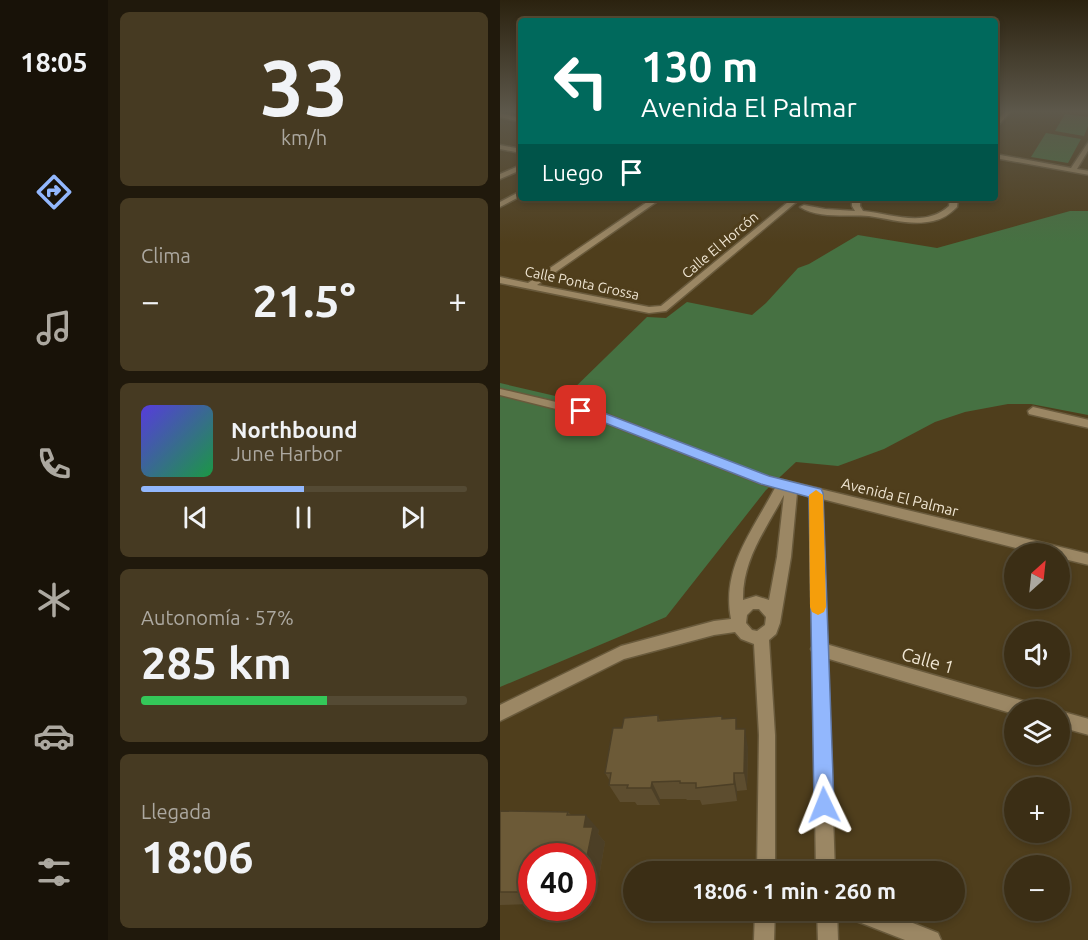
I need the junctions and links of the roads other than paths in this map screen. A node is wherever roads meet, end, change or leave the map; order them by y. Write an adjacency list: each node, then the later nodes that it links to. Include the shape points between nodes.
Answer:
1 (1081, 155): 4 (street)
2 (998, 157): 4 (street)
3 (518, 168): 6 (street)
4 (1073, 170): 5 (street)
5 (1088, 173)
6 (500, 177)
7 (518, 195): 12 (street)
8 (654, 201): 16 (street)
9 (793, 201): 17 (street, Calle El Horcón, via 669,307)
10 (856, 201): 14 (street)
11 (953, 201): 14 (street, via 950,211 929,219)
12 (500, 205)
13 (804, 207): 14 (street)
14 (860, 213)
15 (500, 280): 16 (street, Calle Ponta Grossa)
16 (529, 285): 17 (street, Calle Ponta Grossa)
17 (659, 310)
18 (500, 392): 21 (street, Avenida El Palmar, via 599,416)
19 (1033, 411): 20 (street)
20 (1088, 424)
21 (787, 486): 22 (street, Avenida El Palmar); 24 (street, via 784,557); 25 (street, via 750,542 740,565 736,587)
22 (816, 493): 23 (street, Avenida El Palmar); 27 (street)
23 (1088, 560)
24 (774, 614): 25 (street, via 764,605 751,605 740,612); 26 (street, via 774,625)
25 (738, 621): 26 (street, via 746,635); 29 (street, via 621,653)
26 (761, 636): 32 (street, via 767,735)
27 (819, 648): 28 (street, Calle 1); 33 (street)
28 (1004, 703)
29 (500, 713)
30 (1070, 722): 31 (street)
31 (1088, 727)
32 (766, 861)
33 (826, 861)
34 (765, 921): 37 (street)
35 (827, 921): 38 (street)
36 (882, 921): 39 (street)
37 (764, 940)
38 (828, 940)
39 (931, 940)

